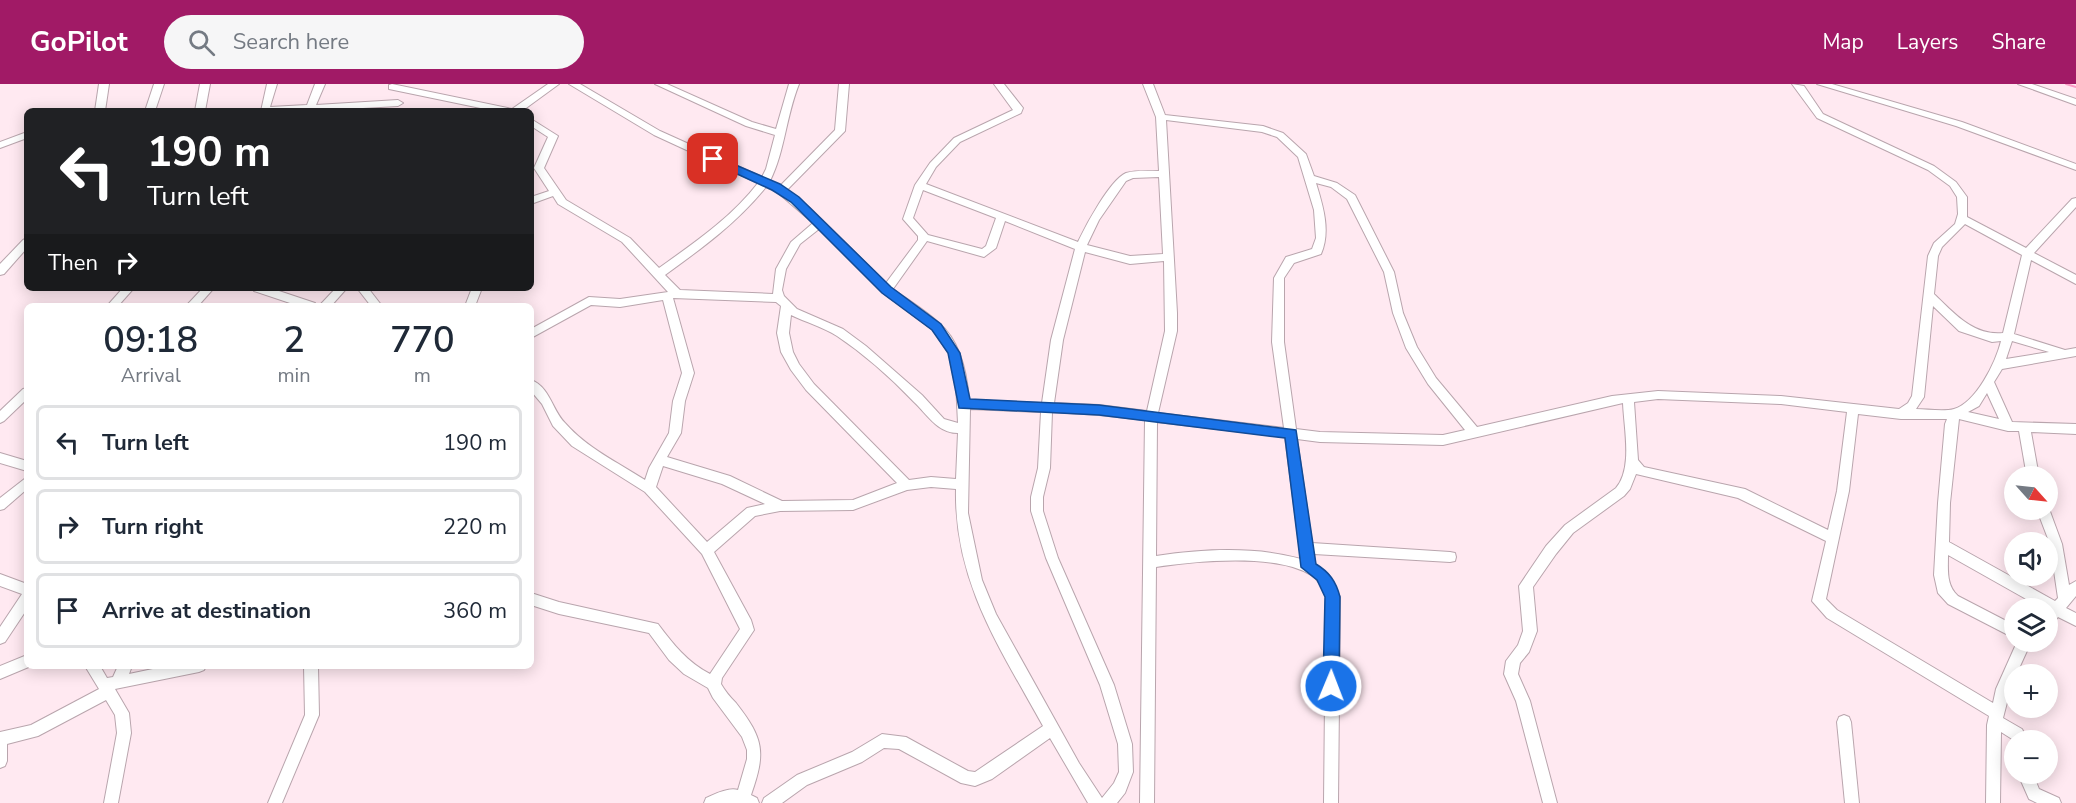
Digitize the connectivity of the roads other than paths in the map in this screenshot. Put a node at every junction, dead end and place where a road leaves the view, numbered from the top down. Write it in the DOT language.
graph roads {
  1 [pos="104,84"];
  2 [pos="159,84"];
  3 [pos="205,84"];
  4 [pos="272,84"];
  5 [pos="320,84"];
  6 [pos="554,84"];
  7 [pos="598,84"];
  8 [pos="660,84"];
  9 [pos="794,84"];
  10 [pos="844,84"];
  11 [pos="999,84"];
  12 [pos="1148,84"];
  13 [pos="1797,84"];
  14 [pos="1822,84"];
  15 [pos="2023,84"];
  16 [pos="392,86"];
  17 [pos="579,86"];
  18 [pos="2076,102"];
  19 [pos="400,107"];
  20 [pos="471,107"];
  21 [pos="100,108"];
  22 [pos="151,108"];
  23 [pos="201,108"];
  24 [pos="266,108"];
  25 [pos="310,108"];
  26 [pos="372,108"];
  27 [pos="520,108"];
  28 [pos="1161,117"];
  29 [pos="534,124"];
  30 [pos="0,132"];
  31 [pos="779,133"];
  32 [pos="24,136"];
  33 [pos="2,144"];
  34 [pos="2076,167"];
  35 [pos="1164,174"];
  36 [pos="1309,178"];
  37 [pos="765,182"];
  38 [pos="920,185"];
  39 [pos="781,190"];
  40 [pos="555,192"];
  41 [pos="534,200"];
  42 [pos="2076,201"];
  43 [pos="1001,218"];
  44 [pos="1962,218"];
  45 [pos="819,224"];
  46 [pos="924,237"];
  47 [pos="24,245"];
  48 [pos="1081,247"];
  49 [pos="2028,253"];
  50 [pos="1170,257"];
  51 [pos="0,271"];
  52 [pos="660,273"];
  53 [pos="2076,280"];
  54 [pos="886,290"];
  55 [pos="126,291"];
  56 [pos="206,291"];
  57 [pos="267,291"];
  58 [pos="339,291"];
  59 [pos="364,291"];
  60 [pos="672,295"];
  61 [pos="1930,296"];
  62 [pos="782,302"];
  63 [pos="115,303"];
  64 [pos="194,303"];
  65 [pos="301,303"];
  66 [pos="327,303"];
  67 [pos="374,303"];
  68 [pos="534,332"];
  69 [pos="2008,336"];
  70 [pos="2061,352"];
  71 [pos="2076,352"];
  72 [pos="1998,364"];
  73 [pos="1988,382"];
  74 [pos="534,387"];
  75 [pos="24,395"];
  76 [pos="1628,398"];
  77 [pos="964,404"];
  78 [pos="1853,407"];
  79 [pos="1047,408"];
  80 [pos="1901,414"];
  81 [pos="1955,414"];
  82 [pos="0,418"];
  83 [pos="1151,418"];
  84 [pos="2008,426"];
  85 [pos="963,428"];
  86 [pos="2024,428"];
  87 [pos="2076,429"];
  88 [pos="1291,434"];
  89 [pos="1474,434"];
  90 [pos="0,458"];
  91 [pos="660,460"];
  92 [pos="1633,464"];
  93 [pos="24,465"];
  94 [pos="2031,466"];
  95 [pos="961,484"];
  96 [pos="24,485"];
  97 [pos="906,485"];
  98 [pos="649,488"];
  99 [pos="0,505"];
  100 [pos="780,506"];
  101 [pos="2047,520"];
  102 [pos="1832,538"];
  103 [pos="1942,545"];
  104 [pos="1306,548"];
  105 [pos="707,550"];
  106 [pos="1450,557"];
  107 [pos="1149,562"];
  108 [pos="1309,567"];
  109 [pos="0,580"];
  110 [pos="2076,587"];
  111 [pos="24,589"];
  112 [pos="2025,598"];
  113 [pos="534,599"];
  114 [pos="2065,600"];
  115 [pos="24,602"];
  116 [pos="2058,608"];
  117 [pos="2058,616"];
  118 [pos="2076,620"];
  119 [pos="2004,627"];
  120 [pos="0,638"];
  121 [pos="2020,652"];
  122 [pos="24,662"];
  123 [pos="95,669"];
  124 [pos="123,669"];
  125 [pos="186,669"];
  126 [pos="311,669"];
  127 [pos="0,673"];
  128 [pos="714,684"];
  129 [pos="110,686"];
  130 [pos="1996,717"];
  131 [pos="1844,722"];
  132 [pos="1052,728"];
  133 [pos="2012,730"];
  134 [pos="0,739"];
  135 [pos="0,744"];
  136 [pos="0,761"];
  137 [pos="2030,784"];
  138 [pos="747,800"];
  139 [pos="111,803"];
  140 [pos="275,803"];
  141 [pos="711,803"];
  142 [pos="769,803"];
  143 [pos="1097,803"];
  144 [pos="1108,803"];
  145 [pos="1147,803"];
  146 [pos="1331,803"];
  147 [pos="1550,803"];
  148 [pos="1852,803"];
  149 [pos="1993,803"];
  150 [pos="2054,803"];
  1 -- 21 [label="street"];
  2 -- 22 [label="street"];
  3 -- 23 [label="street"];
  4 -- 24 [label="street"];
  5 -- 25 [label="street"];
  6 -- 27 [label="street"];
  7 -- 17 [label="street"];
  8 -- 31 [label="street"];
  9 -- 31 [label="street"];
  10 -- 39 [label="street"];
  11 -- 38 [label="street"];
  12 -- 28 [label="street"];
  13 -- 44 [label="street"];
  14 -- 34 [label="street"];
  15 -- 18 [label="street"];
  16 -- 19 [label="street"];
  16 -- 20 [label="street"];
  17 -- 37 [label="street"];
  19 -- 26 [label="street"];
  25 -- 26 [label="street"];
  28 -- 35 [label="street"];
  28 -- 36 [label="street"];
  29 -- 40 [label="street"];
  30 -- 33 [label="street"];
  31 -- 37 [label="street"];
  32 -- 33 [label="street"];
  35 -- 48 [label="street"];
  35 -- 50 [label="street"];
  36 -- 88 [label="street"];
  36 -- 89 [label="street"];
  37 -- 39 [label="street"];
  37 -- 52 [label="street"];
  38 -- 43 [label="street"];
  38 -- 46 [label="street"];
  39 -- 45 [label="street"];
  40 -- 41 [label="street"];
  40 -- 52 [label="street"];
  42 -- 49 [label="street"];
  43 -- 46 [label="street"];
  43 -- 48 [label="street"];
  44 -- 49 [label="street"];
  44 -- 61 [label="street"];
  45 -- 54 [label="street"];
  45 -- 62 [label="street"];
  46 -- 54 [label="street"];
  47 -- 51 [label="street"];
  48 -- 50 [label="street"];
  48 -- 79 [label="street"];
  49 -- 53 [label="street"];
  49 -- 69 [label="street"];
  50 -- 83 [label="street"];
  52 -- 60 [label="street"];
  54 -- 77 [label="street"];
  55 -- 63 [label="street"];
  56 -- 64 [label="street"];
  57 -- 65 [label="street"];
  58 -- 66 [label="street"];
  59 -- 67 [label="street"];
  60 -- 62 [label="street"];
  60 -- 68 [label="street"];
  60 -- 91 [label="street"];
  61 -- 69 [label="street"];
  61 -- 80 [label="street"];
  62 -- 85 [label="street"];
  62 -- 97 [label="street"];
  69 -- 70 [label="street"];
  69 -- 72 [label="street"];
  70 -- 71 [label="street"];
  70 -- 72 [label="street"];
  72 -- 73 [label="street"];
  73 -- 81 [label="street"];
  73 -- 84 [label="street"];
  74 -- 98 [label="street"];
  75 -- 82 [label="street"];
  76 -- 78 [label="street"];
  76 -- 89 [label="street"];
  76 -- 92 [label="street"];
  77 -- 79 [label="street"];
  77 -- 85 [label="street"];
  78 -- 80 [label="street"];
  78 -- 102 [label="street"];
  79 -- 83 [label="street"];
  79 -- 144 [label="street"];
  80 -- 81 [label="street"];
  81 -- 84 [label="street"];
  81 -- 103 [label="street"];
  83 -- 88 [label="street"];
  83 -- 107 [label="street"];
  84 -- 86 [label="street"];
  85 -- 95 [label="street"];
  86 -- 87 [label="street"];
  86 -- 94 [label="street"];
  88 -- 89 [label="street"];
  88 -- 104 [label="street"];
  90 -- 93 [label="street"];
  91 -- 98 [label="street"];
  91 -- 100 [label="street"];
  92 -- 102 [label="street"];
  92 -- 147 [label="street"];
  95 -- 97 [label="street"];
  95 -- 132 [label="street"];
  96 -- 99 [label="street"];
  97 -- 100 [label="street"];
  98 -- 105 [label="street"];
  100 -- 105 [label="street"];
  101 -- 114 [label="street"];
  102 -- 130 [label="street"];
  103 -- 112 [label="street"];
  103 -- 119 [label="street"];
  104 -- 106 [label="street"];
  104 -- 108 [label="street"];
  105 -- 128 [label="street"];
  107 -- 108 [label="street"];
  107 -- 145 [label="street"];
  108 -- 146 [label="street"];
  109 -- 111 [label="street"];
  110 -- 114 [label="street"];
  113 -- 128 [label="street"];
  114 -- 116 [label="street"];
  115 -- 120 [label="street"];
  117 -- 118 [label="street"];
  121 -- 130 [label="street"];
  122 -- 127 [label="street"];
  123 -- 129 [label="street"];
  124 -- 129 [label="street"];
  125 -- 129 [label="street"];
  126 -- 140 [label="street"];
  128 -- 138 [label="street"];
  129 -- 134 [label="street"];
  129 -- 139 [label="street"];
  130 -- 133 [label="street"];
  130 -- 149 [label="street"];
  131 -- 148 [label="street"];
  132 -- 142 [label="street"];
  132 -- 143 [label="street"];
  135 -- 136 [label="street"];
  137 -- 150 [label="street"];
  138 -- 141 [label="street"];
}
